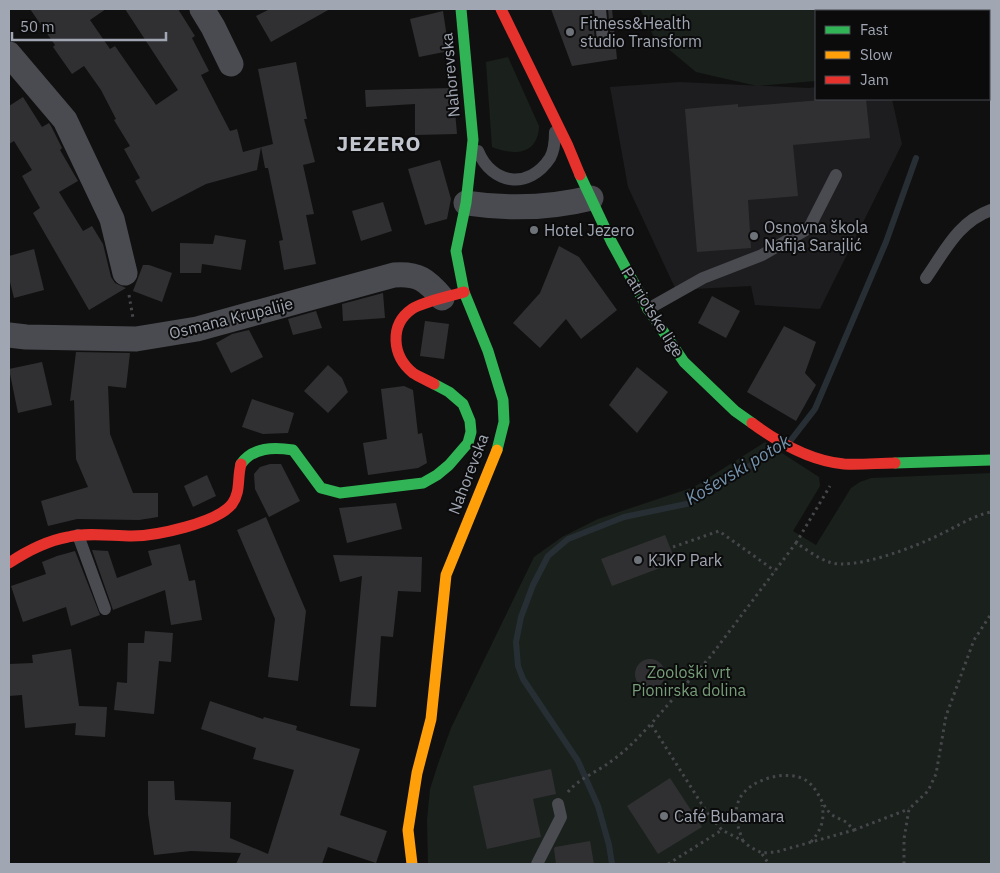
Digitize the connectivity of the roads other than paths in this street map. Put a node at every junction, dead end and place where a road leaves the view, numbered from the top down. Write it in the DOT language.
graph roads {
  1 [pos="202,9"];
  2 [pos="461,9"];
  3 [pos="501,9"];
  4 [pos="600,9"];
  5 [pos="603,41"];
  6 [pos="9,54"];
  7 [pos="230,64"];
  8 [pos="556,123"];
  9 [pos="473,140"];
  10 [pos="836,175"];
  11 [pos="591,198"];
  12 [pos="466,203"];
  13 [pos="991,210"];
  14 [pos="126,273"];
  15 [pos="926,278"];
  16 [pos="453,295"];
  17 [pos="648,309"];
  18 [pos="9,335"];
  19 [pos="991,460"];
  20 [pos="78,535"];
  21 [pos="9,563"];
  22 [pos="105,609"];
  23 [pos="558,804"];
  24 [pos="412,864"];
  25 [pos="537,864"];
  1 -- 7 [label="street"];
  2 -- 9 [label="street, Nahorevska"];
  3 -- 8 [label="street, Patriotske lige"];
  4 -- 5 [label="lane"];
  6 -- 14 [label="street"];
  8 -- 9 [label="lane"];
  8 -- 11 [label="street, Patriotske lige"];
  9 -- 12 [label="street, Nahorevska"];
  10 -- 17 [label="lane"];
  11 -- 12 [label="street"];
  11 -- 17 [label="street, Patriotske lige"];
  12 -- 16 [label="street, Nahorevska"];
  13 -- 15 [label="lane"];
  16 -- 18 [label="street, Osmana Krupalije"];
  16 -- 20 [label="street"];
  16 -- 24 [label="street, Nahorevska"];
  17 -- 19 [label="street, Patriotske lige"];
  20 -- 21 [label="street"];
  20 -- 22 [label="lane"];
  23 -- 25 [label="lane"];
}
